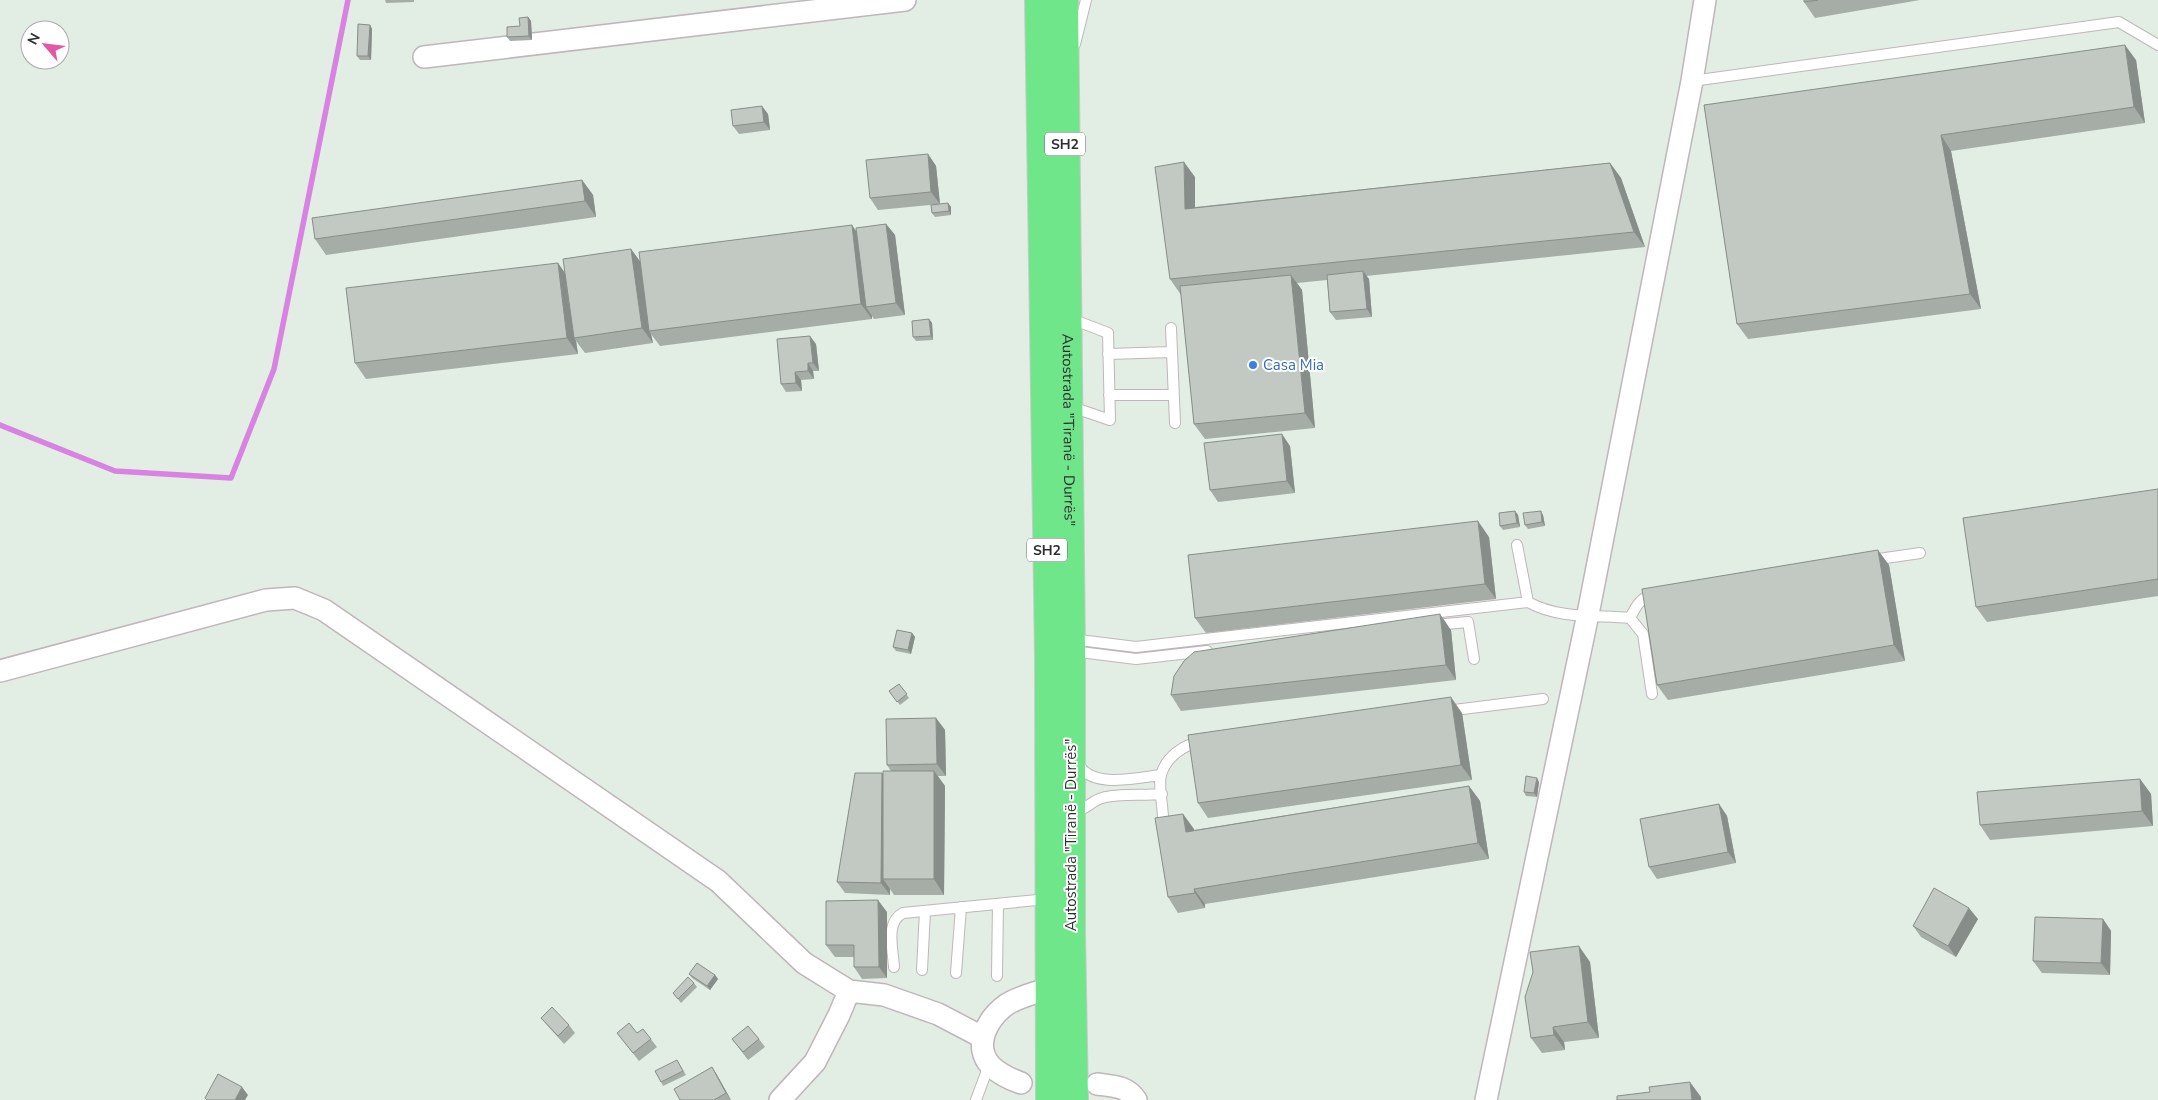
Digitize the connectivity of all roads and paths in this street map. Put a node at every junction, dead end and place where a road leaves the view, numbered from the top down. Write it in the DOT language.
graph roads {
  1 [pos="905,0"];
  2 [pos="1039,0"];
  3 [pos="1064,0"];
  4 [pos="1086,0"];
  5 [pos="1705,0"];
  6 [pos="2158,45"];
  7 [pos="424,57"];
  8 [pos="1064,81"];
  9 [pos="1692,81"];
  10 [pos="1067,317"];
  11 [pos="1171,328"];
  12 [pos="1172,352"];
  13 [pos="1108,354"];
  14 [pos="1110,395"];
  15 [pos="1174,395"];
  16 [pos="1068,406"];
  17 [pos="1175,423"];
  18 [pos="1517,545"];
  19 [pos="1920,553"];
  20 [pos="1861,562"];
  21 [pos="1663,591"];
  22 [pos="1528,602"];
  23 [pos="1588,614"];
  24 [pos="1630,618"];
  25 [pos="1429,626"];
  26 [pos="1071,645"];
  27 [pos="1214,650"];
  28 [pos="1474,659"];
  29 [pos="0,671"];
  30 [pos="1652,694"];
  31 [pos="1543,699"];
  32 [pos="1436,713"];
  33 [pos="1210,740"];
  34 [pos="1070,743"];
  35 [pos="1160,776"];
  36 [pos="1162,794"];
  37 [pos="1070,811"];
  38 [pos="1164,818"];
  39 [pos="1049,898"];
  40 [pos="998,904"];
  41 [pos="961,907"];
  42 [pos="925,910"];
  43 [pos="894,967"];
  44 [pos="922,970"];
  45 [pos="956,974"];
  46 [pos="997,976"];
  47 [pos="1049,988"];
  48 [pos="849,991"];
  49 [pos="982,1037"];
  50 [pos="990,1064"];
  51 [pos="1021,1084"];
  52 [pos="1097,1084"];
  53 [pos="780,1100"];
  54 [pos="976,1100"];
  55 [pos="1050,1100"];
  56 [pos="1074,1100"];
  57 [pos="1136,1100"];
  58 [pos="1486,1100"];
  1 -- 7 [label="street"];
  2 -- 39 [label="highway, Autostrada \"Tiranë - Durrës\" / SH2"];
  3 -- 8 [label="highway, Autostrada \"Tiranë - Durrës\" / SH2"];
  4 -- 8 [label="lane"];
  5 -- 9 [label="street"];
  6 -- 9 [label="lane"];
  8 -- 10 [label="highway, Autostrada \"Tiranë - Durrës\" / SH2"];
  9 -- 23 [label="street"];
  10 -- 13 [label="lane"];
  10 -- 16 [label="highway, Autostrada \"Tiranë - Durrës\" / SH2"];
  11 -- 12 [label="lane"];
  12 -- 13 [label="lane"];
  12 -- 15 [label="lane"];
  13 -- 14 [label="lane"];
  14 -- 15 [label="lane"];
  14 -- 16 [label="lane"];
  15 -- 17 [label="lane"];
  16 -- 26 [label="highway, Autostrada \"Tiranë - Durrës\" / SH2"];
  18 -- 22 [label="lane"];
  19 -- 20 [label="lane"];
  21 -- 24 [label="lane"];
  22 -- 23 [label="lane"];
  22 -- 26 [label="lane"];
  23 -- 24 [label="lane"];
  23 -- 58 [label="street"];
  24 -- 30 [label="lane"];
  25 -- 28 [label="lane"];
  26 -- 27 [label="lane"];
  26 -- 34 [label="highway, Autostrada \"Tiranë - Durrës\" / SH2"];
  29 -- 48 [label="street"];
  31 -- 32 [label="lane"];
  33 -- 35 [label="lane"];
  34 -- 35 [label="lane"];
  34 -- 37 [label="highway, Autostrada \"Tiranë - Durrës\" / SH2"];
  35 -- 36 [label="lane"];
  36 -- 37 [label="lane"];
  36 -- 38 [label="lane"];
  37 -- 56 [label="highway, Autostrada \"Tiranë - Durrës\" / SH2"];
  39 -- 40 [label="lane"];
  39 -- 47 [label="highway, Autostrada \"Tiranë - Durrës\" / SH2"];
  40 -- 41 [label="lane"];
  40 -- 46 [label="lane"];
  41 -- 42 [label="lane"];
  41 -- 45 [label="lane"];
  42 -- 43 [label="lane"];
  42 -- 44 [label="lane"];
  47 -- 49 [label="street"];
  47 -- 55 [label="highway, Autostrada \"Tiranë - Durrës\" / SH2"];
  48 -- 49 [label="street"];
  48 -- 53 [label="street"];
  49 -- 50 [label="street"];
  50 -- 51 [label="street"];
  50 -- 54 [label="lane"];
  52 -- 57 [label="street"];
}
